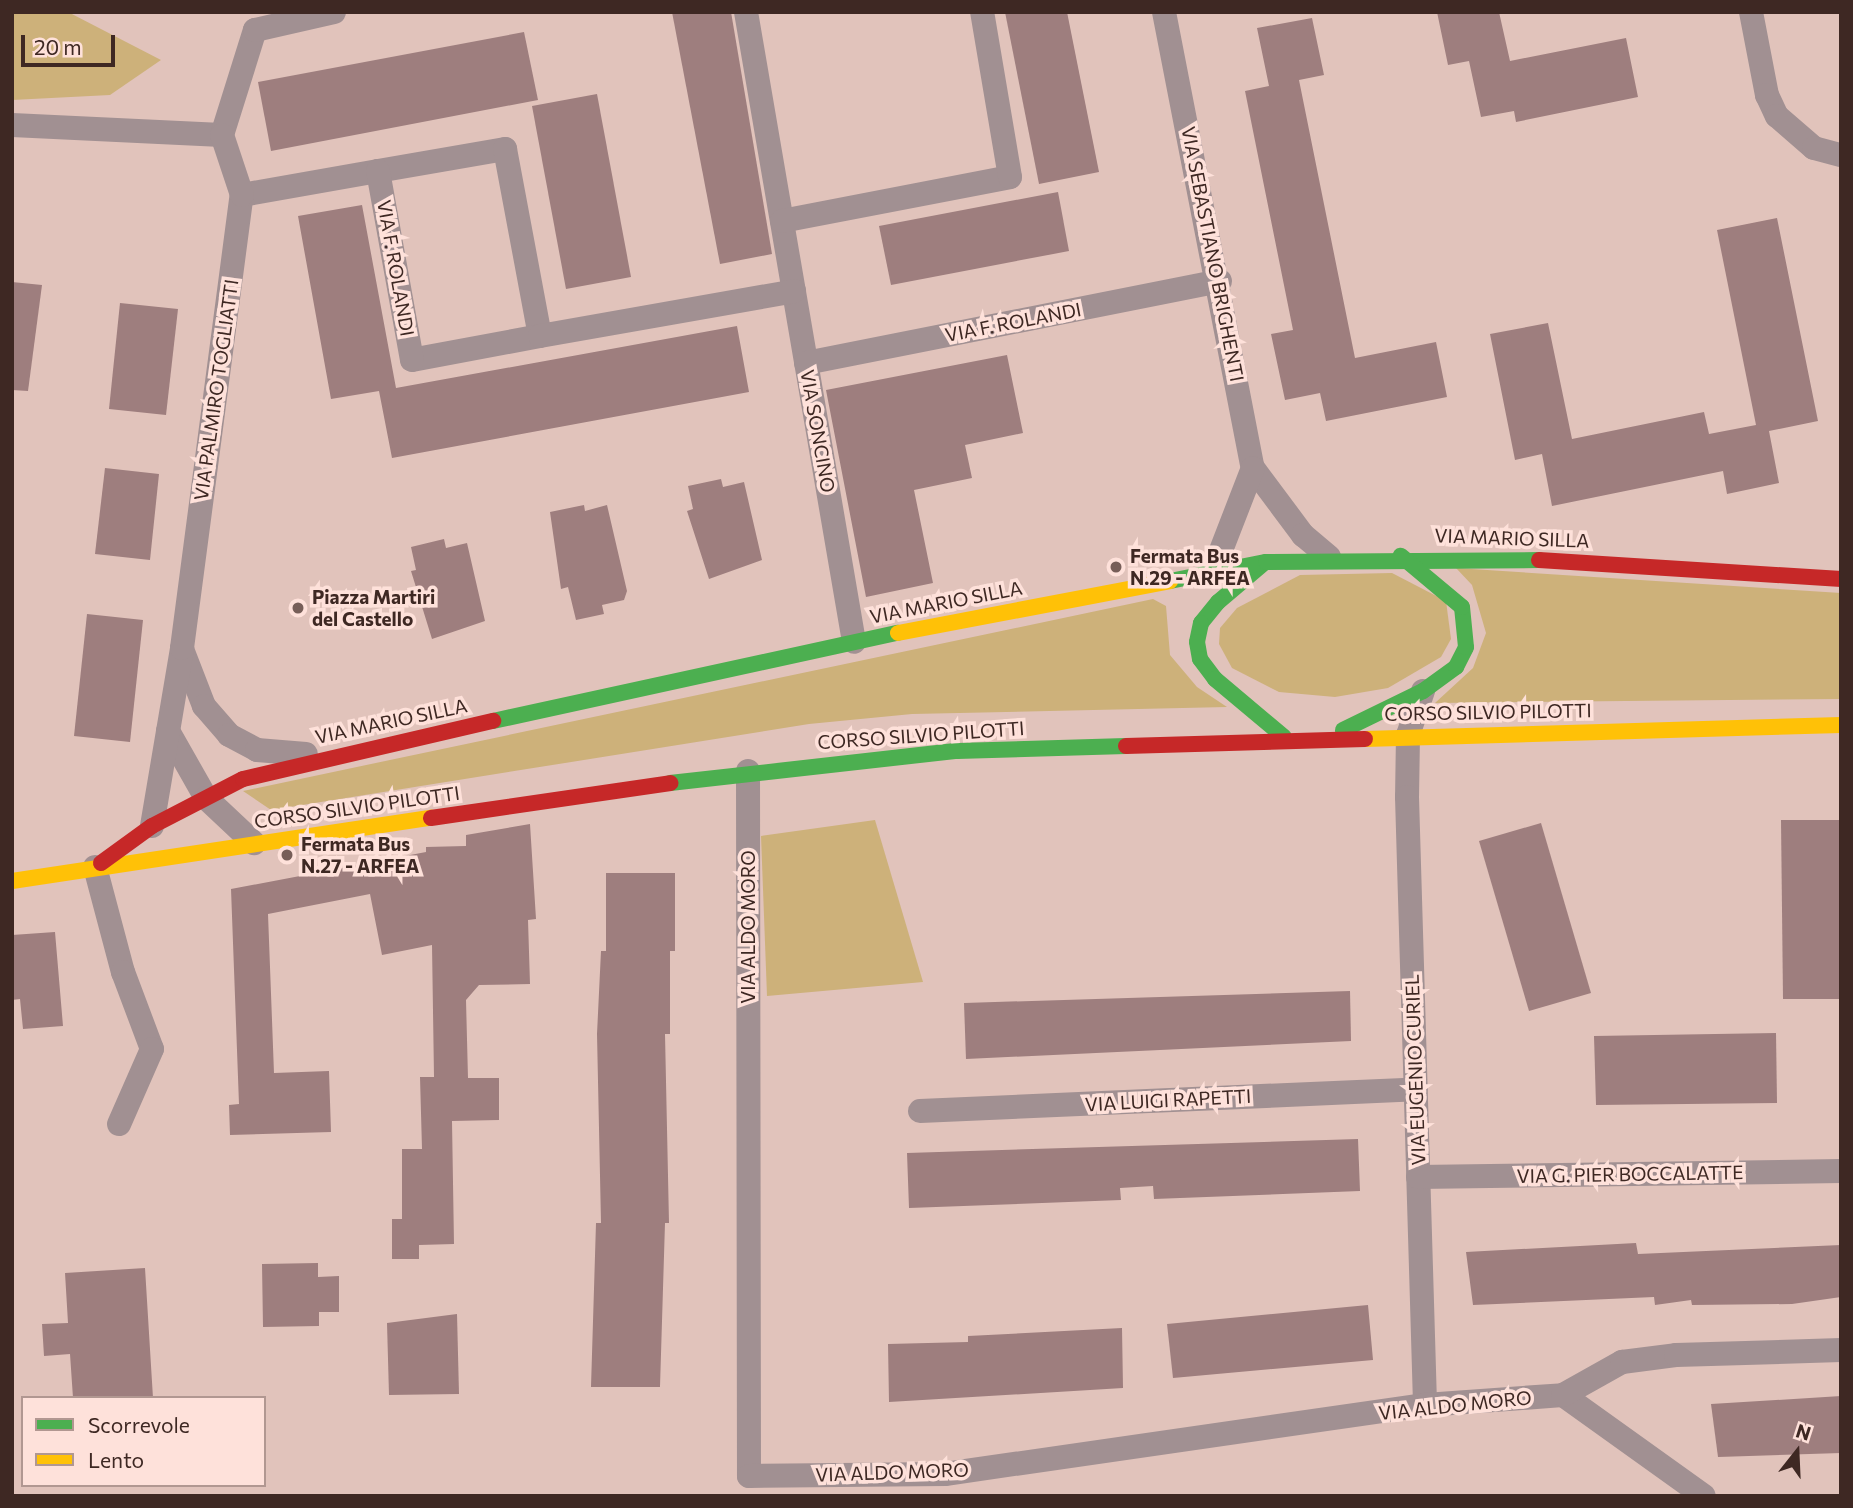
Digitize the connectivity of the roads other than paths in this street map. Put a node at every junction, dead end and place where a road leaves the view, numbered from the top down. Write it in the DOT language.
graph roads {
  1 [pos="334,12"];
  2 [pos="746,12"];
  3 [pos="982,12"];
  4 [pos="1164,12"];
  5 [pos="1181,12"];
  6 [pos="1751,12"];
  7 [pos="1172,40"];
  8 [pos="12,125"];
  9 [pos="222,135"];
  10 [pos="1841,155"];
  11 [pos="378,171"];
  12 [pos="242,195"];
  13 [pos="782,221"];
  14 [pos="1220,281"];
  15 [pos="794,291"];
  16 [pos="540,336"];
  17 [pos="806,363"];
  18 [pos="1253,468"];
  19 [pos="1401,556"];
  20 [pos="1329,557"];
  21 [pos="1266,562"];
  22 [pos="1213,571"];
  23 [pos="1841,579"];
  24 [pos="854,642"];
  25 [pos="182,648"];
  26 [pos="1423,691"];
  27 [pos="1841,725"];
  28 [pos="168,731"];
  29 [pos="1408,735"];
  30 [pos="1330,736"];
  31 [pos="1284,737"];
  32 [pos="329,756"];
  33 [pos="748,771"];
  34 [pos="206,798"];
  35 [pos="152,826"];
  36 [pos="254,843"];
  37 [pos="95,867"];
  38 [pos="12,881"];
  39 [pos="1416,1089"];
  40 [pos="920,1111"];
  41 [pos="119,1124"];
  42 [pos="1841,1171"];
  43 [pos="1418,1177"];
  44 [pos="1841,1350"];
  45 [pos="1563,1395"];
  46 [pos="1426,1405"];
  47 [pos="1704,1496"];
  1 -- 9 [label="street"];
  2 -- 13 [label="street, VIA SONCINO"];
  3 -- 13 [label="street"];
  4 -- 7 [label="street, VIA SEBASTIANO BRIGHENTI"];
  5 -- 7 [label="street, VIA SEBASTIANO BRIGHENTI"];
  6 -- 10 [label="street"];
  7 -- 14 [label="street, VIA SEBASTIANO BRIGHENTI"];
  8 -- 9 [label="street"];
  9 -- 12 [label="street, VIA PALMIRO TOGLIATTI"];
  11 -- 12 [label="street"];
  11 -- 16 [label="street"];
  11 -- 16 [label="street, VIA F. ROLANDI"];
  12 -- 25 [label="street, VIA PALMIRO TOGLIATTI"];
  13 -- 15 [label="street, VIA SONCINO"];
  14 -- 17 [label="street, VIA F. ROLANDI"];
  14 -- 18 [label="street, VIA SEBASTIANO BRIGHENTI"];
  15 -- 16 [label="street, VIA F. ROLANDI"];
  15 -- 17 [label="street, VIA SONCINO"];
  17 -- 24 [label="street, VIA SONCINO"];
  18 -- 20 [label="street"];
  18 -- 22 [label="street"];
  19 -- 20 [label="street, VIA MARIO SILLA"];
  19 -- 23 [label="street, VIA MARIO SILLA"];
  19 -- 26 [label="street"];
  20 -- 21 [label="street, VIA MARIO SILLA"];
  21 -- 22 [label="street, VIA MARIO SILLA"];
  21 -- 31 [label="street"];
  22 -- 24 [label="street, VIA MARIO SILLA"];
  24 -- 32 [label="street, VIA MARIO SILLA"];
  25 -- 28 [label="street, VIA PALMIRO TOGLIATTI"];
  25 -- 32 [label="street, VIA PALMIRO TOGLIATTI"];
  26 -- 29 [label="street"];
  26 -- 30 [label="street"];
  27 -- 29 [label="street, CORSO SILVIO PILOTTI"];
  28 -- 34 [label="street"];
  28 -- 35 [label="street, VIA PALMIRO TOGLIATTI"];
  29 -- 30 [label="street, CORSO SILVIO PILOTTI"];
  29 -- 39 [label="street, VIA EUGENIO CURIEL"];
  30 -- 31 [label="street, CORSO SILVIO PILOTTI"];
  31 -- 33 [label="street, CORSO SILVIO PILOTTI"];
  32 -- 34 [label="street, VIA MARIO SILLA"];
  33 -- 36 [label="street, CORSO SILVIO PILOTTI"];
  33 -- 46 [label="street, VIA ALDO MORO"];
  34 -- 35 [label="street, VIA MARIO SILLA"];
  34 -- 36 [label="street"];
  35 -- 37 [label="street, VIA MARIO SILLA"];
  36 -- 37 [label="street, CORSO SILVIO PILOTTI"];
  37 -- 38 [label="street, CORSO SILVIO PILOTTI"];
  37 -- 41 [label="street"];
  39 -- 40 [label="street, VIA LUIGI RAPETTI"];
  39 -- 43 [label="street, VIA EUGENIO CURIEL"];
  42 -- 43 [label="street, VIA G. PIER BOCCALATTE"];
  43 -- 46 [label="street, VIA EUGENIO CURIEL"];
  44 -- 45 [label="street"];
  45 -- 46 [label="street, VIA ALDO MORO"];
  45 -- 47 [label="street"];
}
